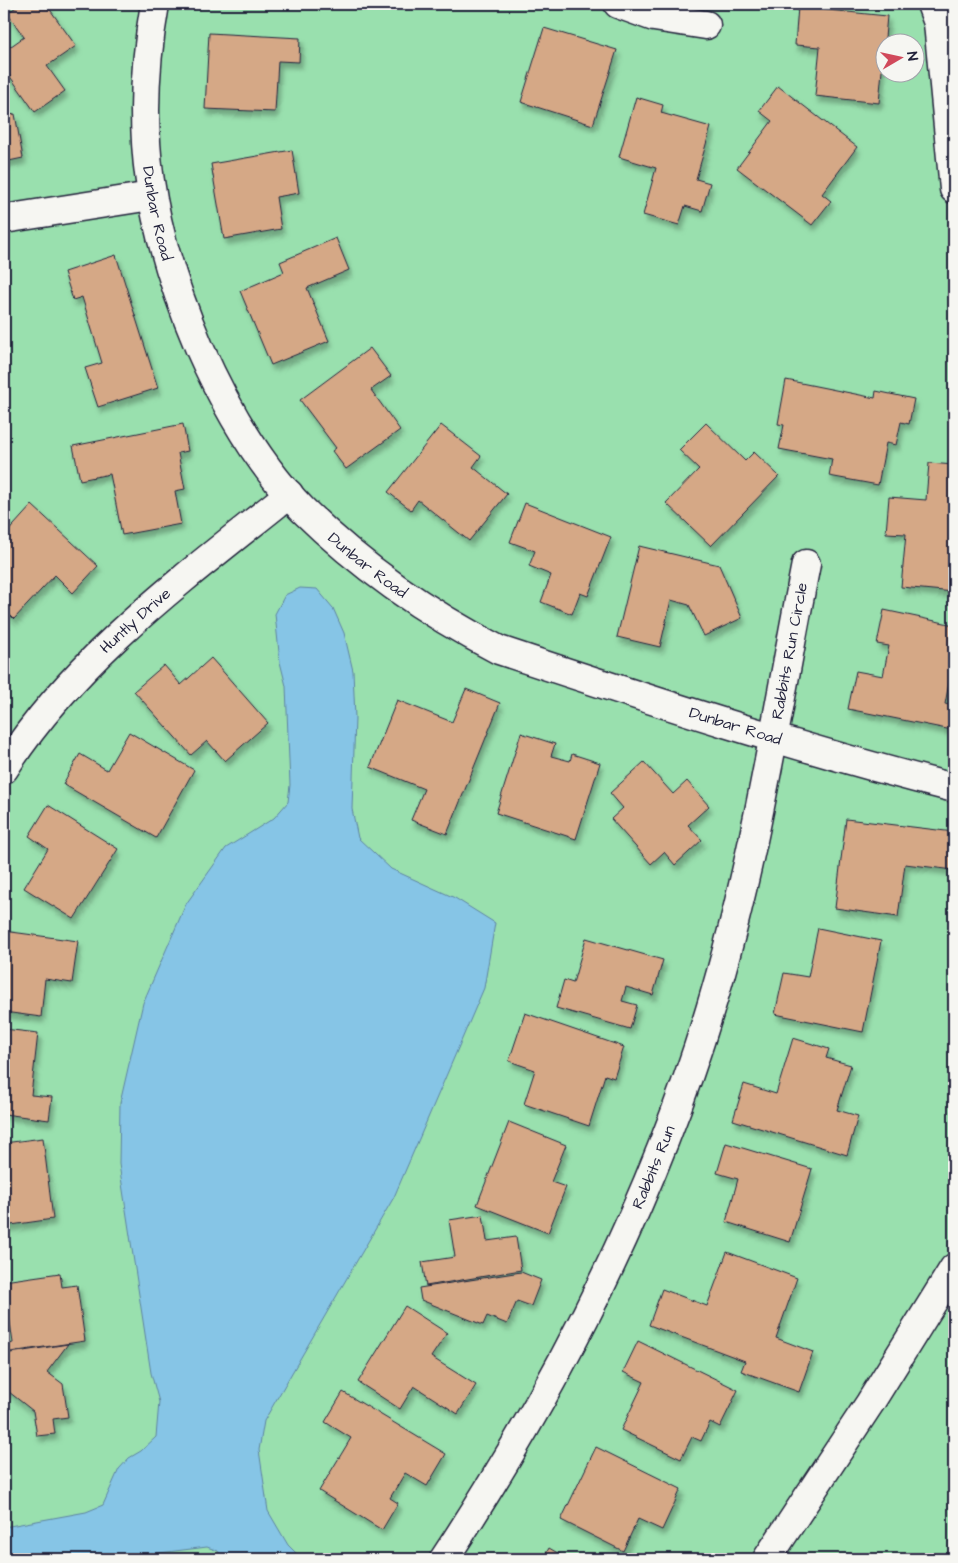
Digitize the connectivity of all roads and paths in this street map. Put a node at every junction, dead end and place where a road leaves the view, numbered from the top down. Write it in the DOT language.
graph roads {
  1 [pos="155,4"];
  2 [pos="618,4"];
  3 [pos="931,4"];
  4 [pos="706,24"];
  5 [pos="954,189"];
  6 [pos="151,196"];
  7 [pos="4,219"];
  8 [pos="289,494"];
  9 [pos="806,564"];
  10 [pos="772,738"];
  11 [pos="4,769"];
  12 [pos="954,788"];
  13 [pos="954,1268"];
  14 [pos="444,1559"];
  15 [pos="767,1559"];
  1 -- 6 [label="street, Dunbar Road"];
  2 -- 4 [label="street"];
  3 -- 5 [label="street"];
  6 -- 7 [label="street"];
  6 -- 8 [label="street, Dunbar Road"];
  8 -- 10 [label="street, Dunbar Road"];
  8 -- 11 [label="street, Huntly Drive"];
  9 -- 10 [label="street, Rabbits Run Circle"];
  10 -- 12 [label="street, Dunbar Road"];
  10 -- 14 [label="street, Rabbits Run"];
  13 -- 15 [label="street"];
}
